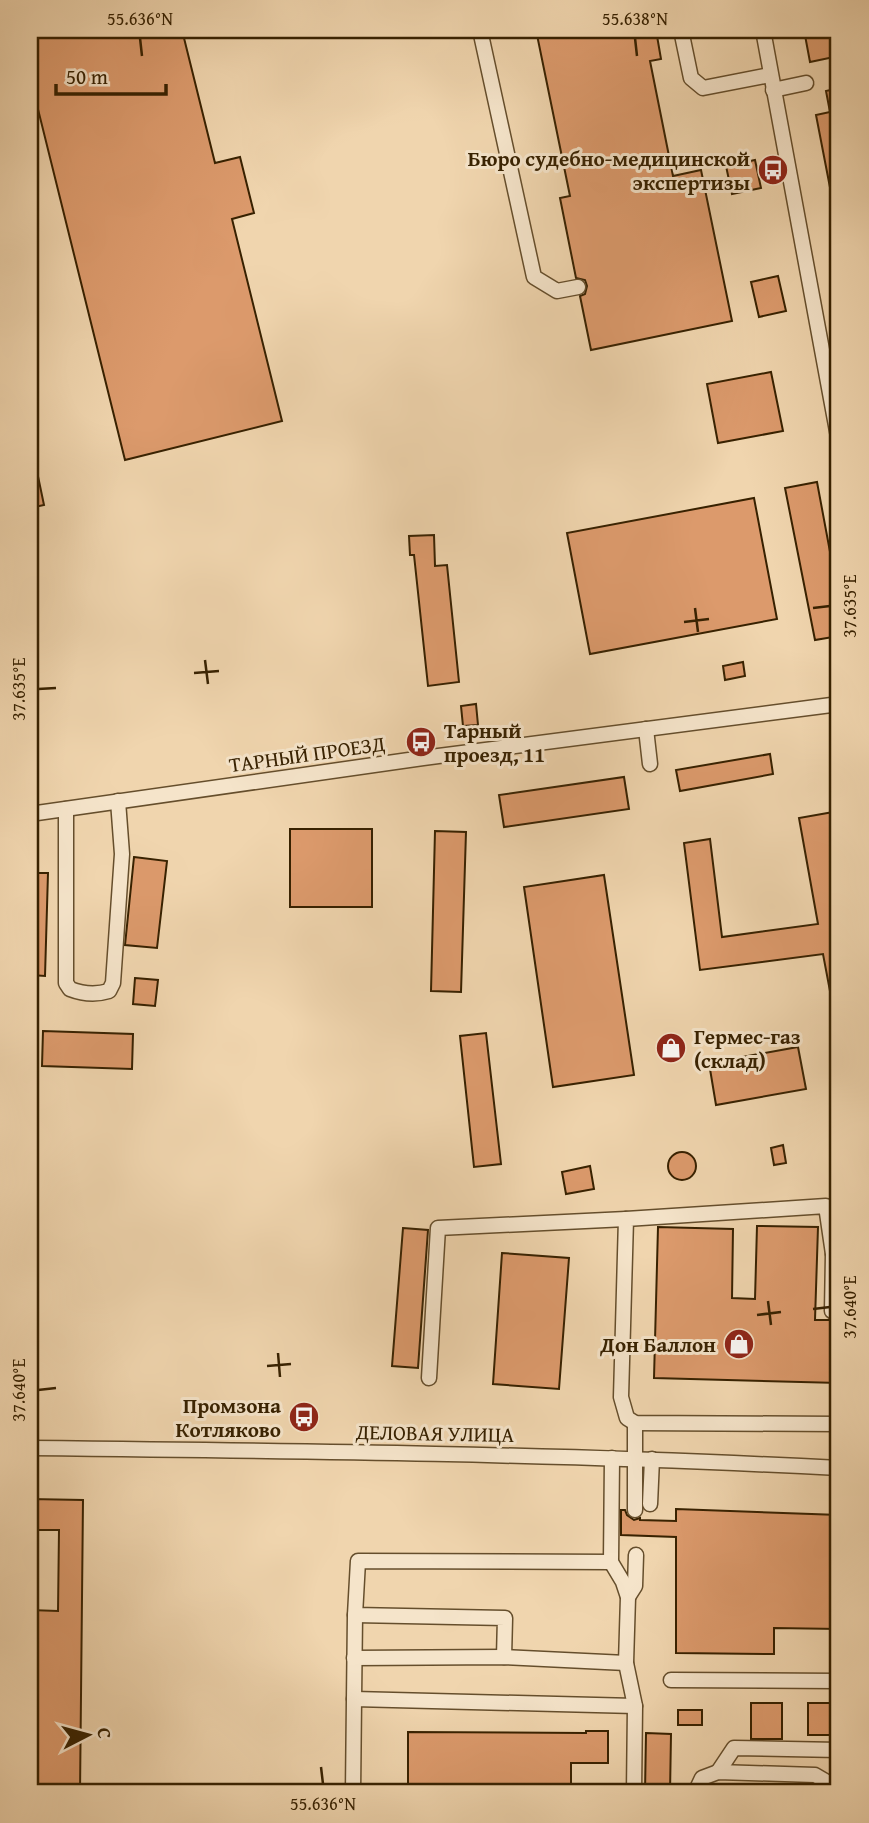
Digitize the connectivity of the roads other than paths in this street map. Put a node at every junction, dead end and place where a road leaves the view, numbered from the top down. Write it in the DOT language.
graph roads {
  1 [pos="480,30"];
  2 [pos="681,30"];
  3 [pos="762,30"];
  4 [pos="772,82"];
  5 [pos="806,83"];
  6 [pos="578,287"];
  7 [pos="839,442"];
  8 [pos="839,704"];
  9 [pos="646,729"];
  10 [pos="650,764"];
  11 [pos="118,801"];
  12 [pos="66,808"];
  13 [pos="30,814"];
  14 [pos="626,1219"];
  15 [pos="836,1254"];
  16 [pos="832,1311"];
  17 [pos="429,1378"];
  18 [pos="635,1423"];
  19 [pos="839,1424"];
  20 [pos="30,1448"];
  21 [pos="612,1458"];
  22 [pos="636,1458"];
  23 [pos="652,1459"];
  24 [pos="839,1468"];
  25 [pos="650,1504"];
  26 [pos="635,1510"];
  27 [pos="636,1555"];
  28 [pos="611,1562"];
  29 [pos="628,1597"];
  30 [pos="355,1615"];
  31 [pos="504,1657"];
  32 [pos="354,1658"];
  33 [pos="626,1663"];
  34 [pos="671,1680"];
  35 [pos="839,1681"];
  36 [pos="354,1699"];
  37 [pos="635,1706"];
  38 [pos="839,1750"];
  39 [pos="718,1772"];
  40 [pos="353,1793"];
  41 [pos="634,1793"];
  42 [pos="695,1793"];
  43 [pos="833,1793"];
  1 -- 6 [label="street"];
  2 -- 4 [label="street"];
  3 -- 4 [label="street"];
  4 -- 5 [label="street"];
  4 -- 7 [label="street"];
  8 -- 9 [label="street, ТАРНЫЙ ПРОЕЗД"];
  9 -- 10 [label="street"];
  9 -- 11 [label="street, ТАРНЫЙ ПРОЕЗД"];
  11 -- 12 [label="street, ТАРНЫЙ ПРОЕЗД"];
  11 -- 12 [label="street"];
  12 -- 13 [label="street, ТАРНЫЙ ПРОЕЗД"];
  14 -- 15 [label="street"];
  14 -- 17 [label="street"];
  14 -- 18 [label="street"];
  15 -- 16 [label="street"];
  18 -- 19 [label="street"];
  18 -- 22 [label="street"];
  20 -- 21 [label="street, ДЕЛОВАЯ УЛИЦА"];
  21 -- 22 [label="street, ДЕЛОВАЯ УЛИЦА"];
  21 -- 28 [label="street"];
  22 -- 23 [label="street, ДЕЛОВАЯ УЛИЦА"];
  22 -- 26 [label="street"];
  23 -- 24 [label="street, ДЕЛОВАЯ УЛИЦА"];
  23 -- 25 [label="street"];
  27 -- 29 [label="street"];
  28 -- 29 [label="street"];
  28 -- 30 [label="street"];
  29 -- 33 [label="street"];
  30 -- 31 [label="street"];
  30 -- 32 [label="street"];
  31 -- 32 [label="street"];
  31 -- 33 [label="street"];
  32 -- 36 [label="street"];
  33 -- 37 [label="street"];
  34 -- 35 [label="street"];
  36 -- 37 [label="street"];
  36 -- 40 [label="street"];
  37 -- 41 [label="street"];
  38 -- 39 [label="street"];
  39 -- 42 [label="street"];
  39 -- 43 [label="street"];
}
